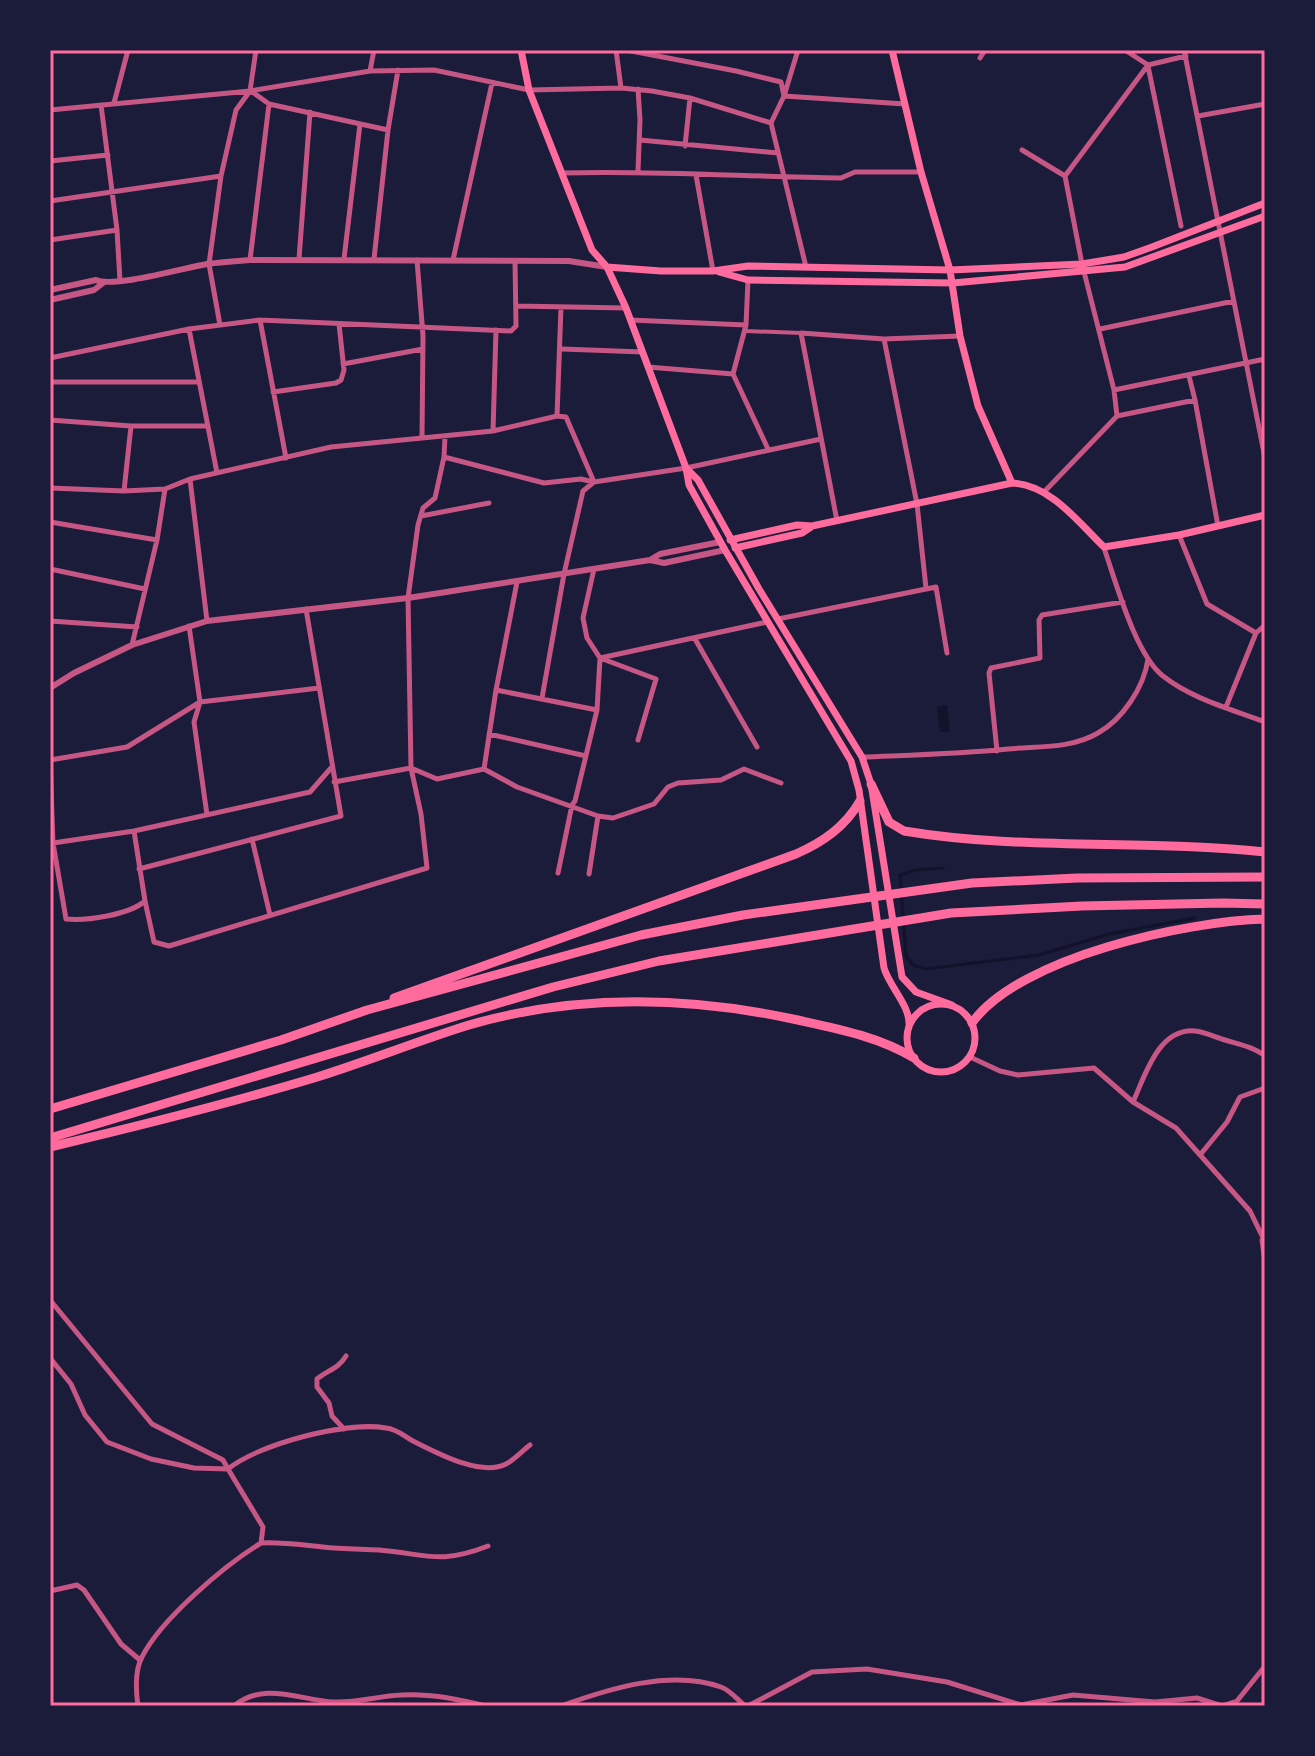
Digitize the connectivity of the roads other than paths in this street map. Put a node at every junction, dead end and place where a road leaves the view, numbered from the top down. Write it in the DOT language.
graph roads {
  1 [pos="128,50"];
  2 [pos="256,50"];
  3 [pos="374,50"];
  4 [pos="521,50"];
  5 [pos="616,50"];
  6 [pos="626,50"];
  7 [pos="680,50"];
  8 [pos="798,50"];
  9 [pos="892,50"];
  10 [pos="985,50"];
  11 [pos="1125,50"];
  12 [pos="1185,53"];
  13 [pos="980,58"];
  14 [pos="677,59"];
  15 [pos="1148,65"];
  16 [pos="398,70"];
  17 [pos="370,71"];
  18 [pos="492,83"];
  19 [pos="621,88"];
  20 [pos="638,89"];
  21 [pos="529,90"];
  22 [pos="250,91"];
  23 [pos="784,96"];
  24 [pos="690,98"];
  25 [pos="114,103"];
  26 [pos="269,104"];
  27 [pos="905,104"];
  28 [pos="1265,104"];
  29 [pos="101,105"];
  30 [pos="50,110"];
  31 [pos="310,112"];
  32 [pos="1198,116"];
  33 [pos="771,123"];
  34 [pos="360,124"];
  35 [pos="388,130"];
  36 [pos="640,140"];
  37 [pos="685,146"];
  38 [pos="1022,150"];
  39 [pos="778,153"];
  40 [pos="108,155"];
  41 [pos="50,161"];
  42 [pos="638,171"];
  43 [pos="921,172"];
  44 [pos="561,173"];
  45 [pos="696,175"];
  46 [pos="221,176"];
  47 [pos="1065,176"];
  48 [pos="785,178"];
  49 [pos="113,192"];
  50 [pos="50,201"];
  51 [pos="1265,203"];
  52 [pos="1265,216"];
  53 [pos="1217,221"];
  54 [pos="1181,226"];
  55 [pos="117,230"];
  56 [pos="1219,232"];
  57 [pos="50,240"];
  58 [pos="299,259"];
  59 [pos="344,259"];
  60 [pos="374,259"];
  61 [pos="250,260"];
  62 [pos="417,260"];
  63 [pos="453,260"];
  64 [pos="515,261"];
  65 [pos="209,264"];
  66 [pos="607,267"];
  67 [pos="1083,268"];
  68 [pos="806,269"];
  69 [pos="950,270"];
  70 [pos="713,271"];
  71 [pos="748,280"];
  72 [pos="120,281"];
  73 [pos="103,283"];
  74 [pos="953,283"];
  75 [pos="50,290"];
  76 [pos="50,300"];
  77 [pos="1234,301"];
  78 [pos="516,306"];
  79 [pos="561,307"];
  80 [pos="626,308"];
  81 [pos="260,320"];
  82 [pos="630,320"];
  83 [pos="339,324"];
  84 [pos="220,325"];
  85 [pos="423,328"];
  86 [pos="746,328"];
  87 [pos="189,329"];
  88 [pos="1100,329"];
  89 [pos="496,330"];
  90 [pos="801,333"];
  91 [pos="960,336"];
  92 [pos="884,339"];
  93 [pos="423,349"];
  94 [pos="562,349"];
  95 [pos="643,352"];
  96 [pos="50,358"];
  97 [pos="1265,359"];
  98 [pos="1245,363"];
  99 [pos="343,364"];
  100 [pos="648,367"];
  101 [pos="733,374"];
  102 [pos="1189,376"];
  103 [pos="50,382"];
  104 [pos="198,382"];
  105 [pos="1114,390"];
  106 [pos="273,392"];
  107 [pos="1195,400"];
  108 [pos="557,416"];
  109 [pos="1117,416"];
  110 [pos="50,420"];
  111 [pos="131,426"];
  112 [pos="208,426"];
  113 [pos="493,431"];
  114 [pos="445,436"];
  115 [pos="422,438"];
  116 [pos="821,439"];
  117 [pos="768,449"];
  118 [pos="444,457"];
  119 [pos="286,458"];
  120 [pos="1265,458"];
  121 [pos="686,468"];
  122 [pos="217,473"];
  123 [pos="190,479"];
  124 [pos="594,482"];
  125 [pos="1012,483"];
  126 [pos="50,488"];
  127 [pos="165,489"];
  128 [pos="124,491"];
  129 [pos="1044,492"];
  130 [pos="489,503"];
  131 [pos="917,504"];
  132 [pos="1265,515"];
  133 [pos="420,517"];
  134 [pos="837,521"];
  135 [pos="50,522"];
  136 [pos="812,526"];
  137 [pos="1218,526"];
  138 [pos="1179,535"];
  139 [pos="731,539"];
  140 [pos="157,540"];
  141 [pos="720,542"];
  142 [pos="1104,547"];
  143 [pos="736,548"];
  144 [pos="725,550"];
  145 [pos="650,560"];
  146 [pos="50,569"];
  147 [pos="594,569"];
  148 [pos="564,574"];
  149 [pos="517,582"];
  150 [pos="926,588"];
  151 [pos="145,589"];
  152 [pos="408,598"];
  153 [pos="1123,602"];
  154 [pos="306,609"];
  155 [pos="778,619"];
  156 [pos="50,621"];
  157 [pos="207,621"];
  158 [pos="768,621"];
  159 [pos="189,625"];
  160 [pos="1265,625"];
  161 [pos="137,627"];
  162 [pos="1256,633"];
  163 [pos="695,639"];
  164 [pos="132,645"];
  165 [pos="947,653"];
  166 [pos="600,658"];
  167 [pos="1148,659"];
  168 [pos="50,688"];
  169 [pos="319,688"];
  170 [pos="496,690"];
  171 [pos="542,698"];
  172 [pos="200,702"];
  173 [pos="1226,707"];
  174 [pos="597,710"];
  175 [pos="1265,722"];
  176 [pos="489,734"];
  177 [pos="638,740"];
  178 [pos="757,747"];
  179 [pos="997,751"];
  180 [pos="586,756"];
  181 [pos="862,757"];
  182 [pos="50,759"];
  183 [pos="332,767"];
  184 [pos="411,768"];
  185 [pos="484,769"];
  186 [pos="334,782"];
  187 [pos="781,783"];
  188 [pos="871,784"];
  189 [pos="860,801"];
  190 [pos="572,805"];
  191 [pos="207,815"];
  192 [pos="598,816"];
  193 [pos="134,831"];
  194 [pos="252,839"];
  195 [pos="51,844"];
  196 [pos="1265,852"];
  197 [pos="139,869"];
  198 [pos="558,873"];
  199 [pos="589,874"];
  200 [pos="1265,877"];
  201 [pos="60,898"];
  202 [pos="53,901"];
  203 [pos="145,901"];
  204 [pos="1265,904"];
  205 [pos="270,915"];
  206 [pos="1265,919"];
  207 [pos="952,1005"];
  208 [pos="367,1010"];
  209 [pos="972,1023"];
  210 [pos="909,1027"];
  211 [pos="1265,1056"];
  212 [pos="970,1057"];
  213 [pos="914,1058"];
  214 [pos="1265,1088"];
  215 [pos="1133,1102"];
  216 [pos="50,1109"];
  217 [pos="50,1138"];
  218 [pos="50,1147"];
  219 [pos="1200,1155"];
  220 [pos="1264,1240"];
  221 [pos="1265,1262"];
  222 [pos="50,1300"];
  223 [pos="346,1356"];
  224 [pos="50,1358"];
  225 [pos="345,1430"];
  226 [pos="530,1445"];
  227 [pos="228,1469"];
  228 [pos="261,1543"];
  229 [pos="488,1546"];
  230 [pos="50,1591"];
  231 [pos="140,1660"];
  232 [pos="1265,1666"];
  233 [pos="138,1706"];
  234 [pos="234,1706"];
  235 [pos="486,1706"];
  236 [pos="561,1706"];
  237 [pos="747,1706"];
  1 -- 25 [label="street"];
  2 -- 22 [label="street"];
  3 -- 17 [label="street"];
  4 -- 21 [label="main road"];
  5 -- 19 [label="street"];
  6 -- 14 [label="street"];
  7 -- 14 [label="street"];
  8 -- 23 [label="street"];
  9 -- 27 [label="main road"];
  10 -- 13 [label="street"];
  11 -- 15 [label="street"];
  12 -- 15 [label="street"];
  12 -- 32 [label="street"];
  14 -- 23 [label="street"];
  15 -- 47 [label="street"];
  15 -- 54 [label="street"];
  16 -- 17 [label="street"];
  16 -- 18 [label="street"];
  16 -- 35 [label="street"];
  17 -- 22 [label="street"];
  18 -- 21 [label="street"];
  18 -- 63 [label="street"];
  19 -- 20 [label="street"];
  19 -- 21 [label="street"];
  20 -- 24 [label="street"];
  20 -- 36 [label="street"];
  21 -- 44 [label="main road"];
  22 -- 25 [label="street"];
  22 -- 26 [label="street"];
  22 -- 46 [label="street"];
  23 -- 27 [label="street"];
  23 -- 33 [label="street"];
  24 -- 33 [label="street"];
  24 -- 37 [label="street"];
  25 -- 29 [label="street"];
  26 -- 31 [label="street"];
  26 -- 61 [label="street"];
  27 -- 43 [label="main road"];
  28 -- 32 [label="street"];
  29 -- 30 [label="street"];
  29 -- 40 [label="street"];
  31 -- 34 [label="street"];
  31 -- 58 [label="street"];
  32 -- 53 [label="street"];
  33 -- 39 [label="street"];
  34 -- 35 [label="street"];
  34 -- 59 [label="street"];
  35 -- 60 [label="street"];
  36 -- 37 [label="street"];
  36 -- 42 [label="street"];
  37 -- 39 [label="street"];
  38 -- 47 [label="street"];
  39 -- 48 [label="street"];
  40 -- 41 [label="street"];
  40 -- 49 [label="street"];
  42 -- 44 [label="street"];
  42 -- 45 [label="street"];
  43 -- 48 [label="street"];
  43 -- 69 [label="main road"];
  44 -- 66 [label="main road"];
  45 -- 48 [label="street"];
  45 -- 70 [label="street"];
  46 -- 49 [label="street"];
  46 -- 65 [label="street"];
  47 -- 67 [label="street"];
  48 -- 68 [label="street"];
  49 -- 50 [label="street"];
  49 -- 55 [label="street"];
  51 -- 53 [label="main road"];
  52 -- 56 [label="main road"];
  53 -- 56 [label="street"];
  53 -- 67 [label="main road"];
  55 -- 57 [label="street"];
  55 -- 72 [label="street"];
  56 -- 67 [label="main road"];
  56 -- 77 [label="street"];
  58 -- 59 [label="street"];
  58 -- 61 [label="street"];
  59 -- 60 [label="street"];
  60 -- 62 [label="street"];
  61 -- 65 [label="street"];
  62 -- 63 [label="street"];
  62 -- 85 [label="street"];
  63 -- 64 [label="street"];
  64 -- 66 [label="street"];
  64 -- 78 [label="street"];
  65 -- 72 [label="street"];
  65 -- 84 [label="street"];
  66 -- 70 [label="main road"];
  66 -- 80 [label="main road"];
  67 -- 69 [label="main road"];
  67 -- 74 [label="main road"];
  67 -- 88 [label="street"];
  68 -- 69 [label="main road"];
  68 -- 70 [label="main road"];
  69 -- 74 [label="main road"];
  70 -- 71 [label="main road"];
  71 -- 74 [label="main road"];
  71 -- 86 [label="street"];
  72 -- 73 [label="street"];
  73 -- 75 [label="street"];
  73 -- 76 [label="street"];
  74 -- 91 [label="main road"];
  77 -- 88 [label="street"];
  77 -- 98 [label="street"];
  78 -- 79 [label="street"];
  78 -- 89 [label="street"];
  79 -- 80 [label="street"];
  79 -- 94 [label="street"];
  80 -- 82 [label="main road"];
  81 -- 83 [label="street"];
  81 -- 84 [label="street"];
  81 -- 106 [label="street"];
  82 -- 86 [label="street"];
  82 -- 95 [label="main road"];
  83 -- 85 [label="street"];
  83 -- 99 [label="street"];
  84 -- 87 [label="street"];
  85 -- 89 [label="street"];
  85 -- 93 [label="street"];
  86 -- 90 [label="street"];
  86 -- 101 [label="street"];
  87 -- 96 [label="street"];
  87 -- 104 [label="street"];
  88 -- 105 [label="street"];
  89 -- 113 [label="street"];
  90 -- 92 [label="street"];
  90 -- 116 [label="street"];
  91 -- 92 [label="street"];
  91 -- 125 [label="main road"];
  92 -- 131 [label="street"];
  93 -- 99 [label="street"];
  93 -- 115 [label="street"];
  94 -- 95 [label="street"];
  94 -- 108 [label="street"];
  95 -- 100 [label="main road"];
  97 -- 98 [label="street"];
  98 -- 102 [label="street"];
  98 -- 120 [label="street"];
  99 -- 106 [label="street"];
  100 -- 101 [label="street"];
  100 -- 121 [label="main road"];
  101 -- 117 [label="street"];
  102 -- 105 [label="street"];
  102 -- 107 [label="street"];
  103 -- 104 [label="street"];
  104 -- 112 [label="street"];
  105 -- 109 [label="street"];
  106 -- 119 [label="street"];
  107 -- 109 [label="street"];
  107 -- 137 [label="street"];
  108 -- 113 [label="street"];
  108 -- 124 [label="street"];
  109 -- 129 [label="street"];
  110 -- 111 [label="street"];
  111 -- 112 [label="street"];
  111 -- 128 [label="street"];
  112 -- 122 [label="street"];
  113 -- 114 [label="street"];
  114 -- 115 [label="street"];
  114 -- 118 [label="street"];
  115 -- 119 [label="street"];
  116 -- 117 [label="street"];
  116 -- 134 [label="street"];
  117 -- 121 [label="street"];
  118 -- 124 [label="street"];
  118 -- 133 [label="street"];
  119 -- 122 [label="street"];
  121 -- 124 [label="street"];
  121 -- 139 [label="main road"];
  121 -- 141 [label="main road"];
  122 -- 123 [label="street"];
  123 -- 127 [label="street"];
  123 -- 157 [label="street"];
  124 -- 148 [label="street"];
  125 -- 129 [label="main road"];
  125 -- 131 [label="main road"];
  126 -- 128 [label="street"];
  127 -- 128 [label="street"];
  127 -- 140 [label="street"];
  129 -- 142 [label="main road"];
  130 -- 133 [label="street"];
  131 -- 134 [label="main road"];
  131 -- 150 [label="street"];
  132 -- 137 [label="main road"];
  133 -- 152 [label="street"];
  134 -- 136 [label="main road"];
  135 -- 140 [label="street"];
  136 -- 139 [label="main road"];
  136 -- 143 [label="main road"];
  137 -- 138 [label="main road"];
  138 -- 142 [label="main road"];
  138 -- 162 [label="street"];
  139 -- 141 [label="main road"];
  139 -- 143 [label="main road"];
  140 -- 151 [label="street"];
  141 -- 144 [label="main road"];
  141 -- 145 [label="street"];
  142 -- 153 [label="street"];
  143 -- 144 [label="main road"];
  143 -- 155 [label="main road"];
  144 -- 145 [label="street"];
  144 -- 158 [label="main road"];
  145 -- 147 [label="street"];
  146 -- 151 [label="street"];
  147 -- 148 [label="street"];
  147 -- 166 [label="street"];
  148 -- 149 [label="street"];
  148 -- 171 [label="street"];
  149 -- 152 [label="street"];
  149 -- 170 [label="street"];
  150 -- 155 [label="street"];
  150 -- 165 [label="street"];
  151 -- 161 [label="street"];
  152 -- 154 [label="street"];
  152 -- 184 [label="street"];
  153 -- 167 [label="street"];
  153 -- 179 [label="street"];
  154 -- 157 [label="street"];
  154 -- 169 [label="street"];
  155 -- 181 [label="main road"];
  156 -- 161 [label="street"];
  157 -- 159 [label="street"];
  158 -- 163 [label="street"];
  158 -- 189 [label="main road"];
  159 -- 164 [label="street"];
  159 -- 172 [label="street"];
  160 -- 162 [label="street"];
  161 -- 164 [label="street"];
  162 -- 173 [label="street"];
  163 -- 166 [label="street"];
  163 -- 178 [label="street"];
  164 -- 168 [label="street"];
  166 -- 174 [label="street"];
  166 -- 177 [label="street"];
  167 -- 173 [label="street"];
  167 -- 179 [label="street"];
  169 -- 172 [label="street"];
  169 -- 183 [label="street"];
  170 -- 171 [label="street"];
  170 -- 176 [label="street"];
  171 -- 174 [label="street"];
  172 -- 182 [label="street"];
  172 -- 191 [label="street"];
  173 -- 175 [label="street"];
  174 -- 180 [label="street"];
  176 -- 180 [label="street"];
  176 -- 185 [label="street"];
  179 -- 181 [label="street"];
  180 -- 190 [label="street"];
  181 -- 188 [label="main road"];
  182 -- 195 [label="street"];
  183 -- 186 [label="street"];
  183 -- 191 [label="street"];
  184 -- 185 [label="street"];
  184 -- 186 [label="street"];
  184 -- 205 [label="street"];
  185 -- 190 [label="street"];
  186 -- 194 [label="street"];
  187 -- 192 [label="street"];
  188 -- 196 [label="highway"];
  188 -- 207 [label="main road"];
  189 -- 208 [label="highway"];
  189 -- 210 [label="main road"];
  190 -- 192 [label="street"];
  190 -- 198 [label="street"];
  191 -- 193 [label="street"];
  192 -- 199 [label="street"];
  193 -- 195 [label="street"];
  193 -- 197 [label="street"];
  194 -- 197 [label="street"];
  194 -- 205 [label="street"];
  195 -- 201 [label="street"];
  197 -- 203 [label="street"];
  200 -- 208 [label="highway"];
  201 -- 202 [label="street"];
  201 -- 203 [label="street"];
  203 -- 205 [label="street"];
  204 -- 217 [label="highway"];
  206 -- 209 [label="highway"];
  207 -- 209 [label="main road"];
  207 -- 210 [label="main road"];
  208 -- 216 [label="highway"];
  209 -- 212 [label="main road"];
  210 -- 213 [label="main road"];
  211 -- 215 [label="street"];
  212 -- 213 [label="main road"];
  212 -- 215 [label="street"];
  213 -- 218 [label="highway"];
  214 -- 219 [label="street"];
  215 -- 219 [label="street"];
  219 -- 220 [label="street"];
  220 -- 221 [label="street"];
  222 -- 227 [label="street"];
  223 -- 225 [label="street"];
  224 -- 227 [label="street"];
  225 -- 226 [label="street"];
  225 -- 227 [label="street"];
  227 -- 228 [label="street"];
  228 -- 229 [label="street"];
  228 -- 231 [label="street"];
  230 -- 231 [label="street"];
  231 -- 233 [label="street"];
  232 -- 237 [label="street"];
  234 -- 235 [label="street"];
  236 -- 237 [label="street"];
}
